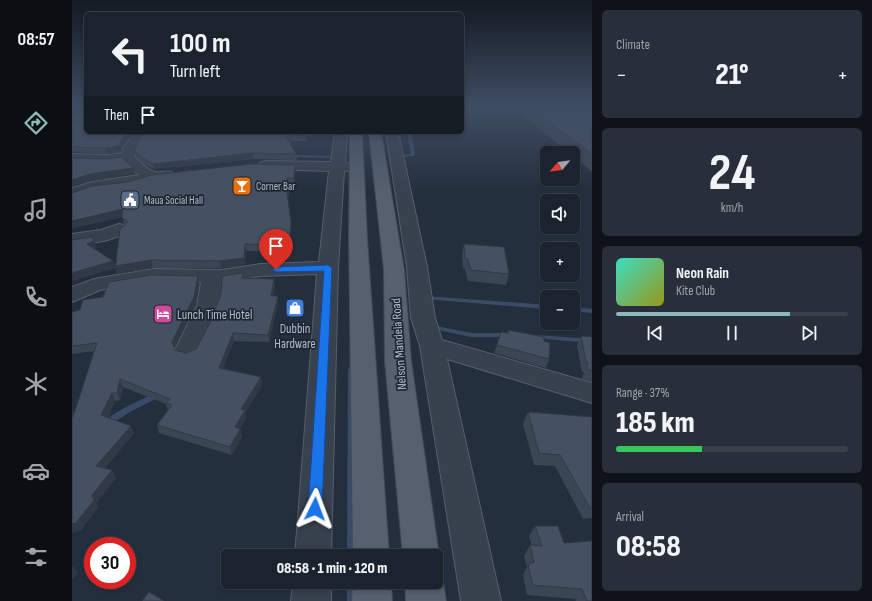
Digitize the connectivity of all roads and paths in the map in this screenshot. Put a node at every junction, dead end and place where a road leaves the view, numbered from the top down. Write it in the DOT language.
graph roads {
  1 [pos="139,135"];
  2 [pos="341,135"];
  3 [pos="355,135"];
  4 [pos="375,135"];
  5 [pos="393,135"];
  6 [pos="72,158"];
  7 [pos="128,158"];
  8 [pos="252,164"];
  9 [pos="346,167"];
  10 [pos="180,173"];
  11 [pos="151,176"];
  12 [pos="72,193"];
  13 [pos="120,230"];
  14 [pos="72,240"];
  15 [pos="328,268"];
  16 [pos="211,276"];
  17 [pos="72,295"];
  18 [pos="432,346"];
  19 [pos="187,350"];
  20 [pos="592,393"];
  21 [pos="313,549"];
  22 [pos="371,549"];
  23 [pos="420,549"];
  24 [pos="312,589"];
  25 [pos="372,589"];
  26 [pos="425,589"];
  27 [pos="311,601"];
  28 [pos="372,601"];
  29 [pos="426,601"];
  30 [pos="481,601"];
  1 -- 7 [label="street"];
  2 -- 9 [label="street"];
  3 -- 9 [label="main road"];
  4 -- 23 [label="main road, Nelson Mandela Road"];
  5 -- 18 [label="street"];
  6 -- 7 [label="street"];
  7 -- 11 [label="street"];
  8 -- 9 [label="street"];
  9 -- 15 [label="street"];
  9 -- 22 [label="main road"];
  10 -- 11 [label="street"];
  11 -- 12 [label="street"];
  13 -- 14 [label="street"];
  15 -- 16 [label="street"];
  15 -- 21 [label="street"];
  16 -- 17 [label="street"];
  16 -- 19 [label="street"];
  18 -- 20 [label="street"];
  18 -- 30 [label="street"];
  24 -- 27 [label="street"];
  25 -- 28 [label="main road"];
  26 -- 29 [label="main road"];
}
